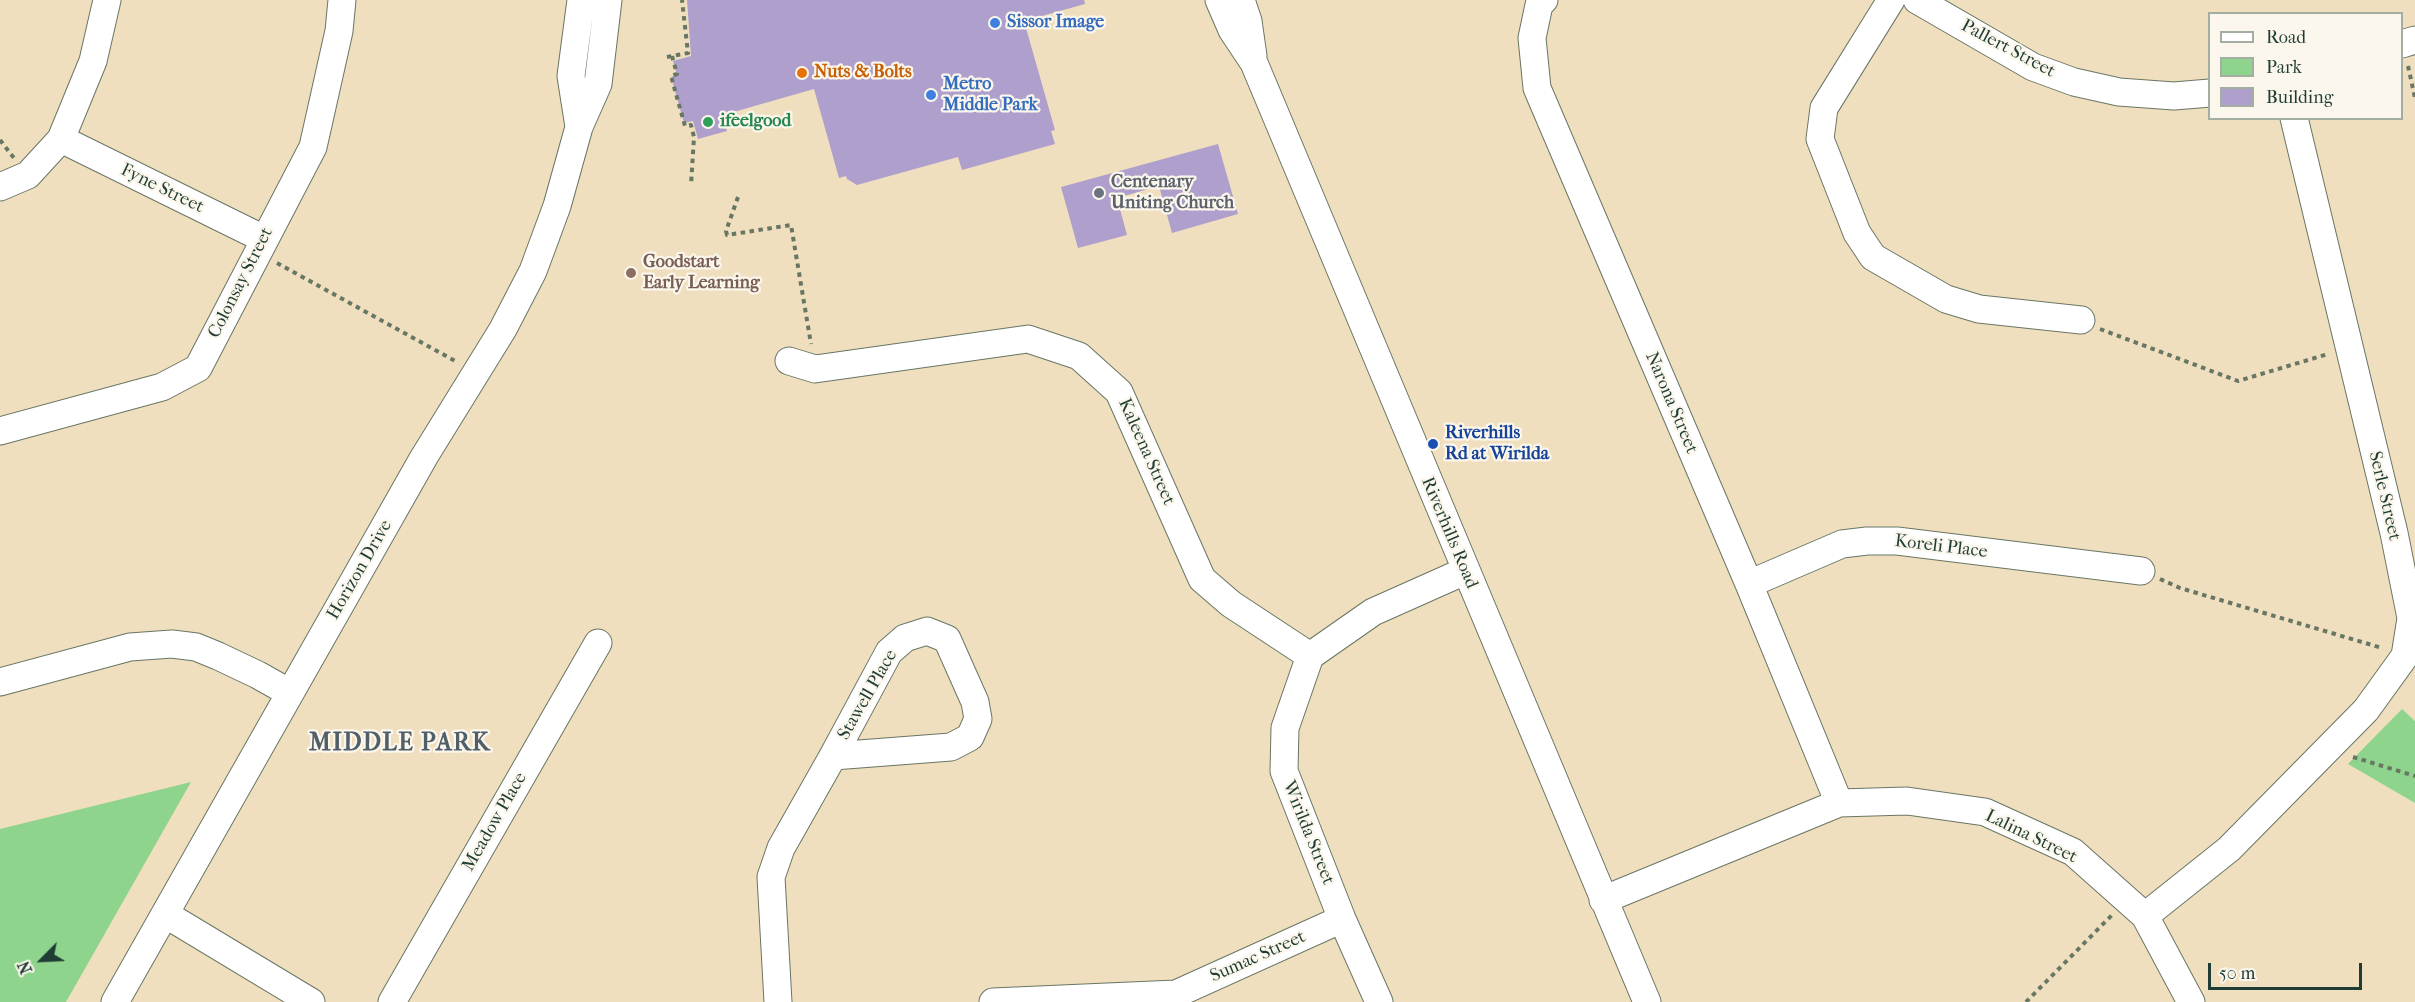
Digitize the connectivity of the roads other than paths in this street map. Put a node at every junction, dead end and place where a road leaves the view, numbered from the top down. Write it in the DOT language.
graph roads {
  1 [pos="107,0"];
  2 [pos="342,0"];
  3 [pos="581,0"];
  4 [pos="608,0"];
  5 [pos="1219,0"];
  6 [pos="1241,0"];
  7 [pos="1544,0"];
  8 [pos="1892,0"];
  9 [pos="1917,0"];
  10 [pos="1254,63"];
  11 [pos="2208,93"];
  12 [pos="2294,120"];
  13 [pos="579,127"];
  14 [pos="61,139"];
  15 [pos="0,187"];
  16 [pos="261,246"];
  17 [pos="2081,320"];
  18 [pos="789,361"];
  19 [pos="0,431"];
  20 [pos="1465,571"];
  21 [pos="2141,571"];
  22 [pos="1749,584"];
  23 [pos="598,643"];
  24 [pos="1310,656"];
  25 [pos="0,682"];
  26 [pos="290,693"];
  27 [pos="833,756"];
  28 [pos="1839,803"];
  29 [pos="1604,900"];
  30 [pos="2136,908"];
  31 [pos="165,914"];
  32 [pos="1342,919"];
  33 [pos="1176,998"];
  34 [pos="115,1002"];
  35 [pos="311,1002"];
  36 [pos="392,1002"];
  37 [pos="778,1002"];
  38 [pos="993,1002"];
  39 [pos="1379,1002"];
  40 [pos="1647,1002"];
  41 [pos="2191,1002"];
  1 -- 14 [label="street"];
  2 -- 16 [label="street, Colonsay Street"];
  3 -- 13 [label="street, Horizon Drive"];
  4 -- 13 [label="street, Horizon Drive"];
  5 -- 10 [label="street, Riverhills Road"];
  6 -- 10 [label="street, Riverhills Road"];
  7 -- 22 [label="street, Narona Street"];
  8 -- 17 [label="street"];
  9 -- 11 [label="street, Pallert Street"];
  10 -- 20 [label="street, Riverhills Road"];
  12 -- 30 [label="street, Serle Street"];
  13 -- 26 [label="street, Horizon Drive"];
  14 -- 15 [label="street"];
  14 -- 16 [label="street, Fyne Street"];
  16 -- 19 [label="street, Colonsay Street"];
  18 -- 24 [label="street, Kaleena Street"];
  20 -- 24 [label="street"];
  20 -- 29 [label="street, Riverhills Road"];
  21 -- 22 [label="street, Koreli Place"];
  22 -- 28 [label="street, Narona Street"];
  23 -- 36 [label="street, Meadow Place"];
  24 -- 32 [label="street, Wirilda Street"];
  25 -- 26 [label="street"];
  26 -- 31 [label="street, Horizon Drive"];
  27 -- 27 [label="street, Stawell Place"];
  27 -- 37 [label="street, Stawell Place"];
  28 -- 29 [label="street, Lalina Street"];
  28 -- 30 [label="street, Lalina Street"];
  29 -- 40 [label="street, Riverhills Road"];
  30 -- 41 [label="street, Lalina Street"];
  31 -- 34 [label="street, Horizon Drive"];
  31 -- 35 [label="street"];
  32 -- 33 [label="street, Sumac Street"];
  32 -- 39 [label="street, Wirilda Street"];
  33 -- 38 [label="street, Sumac Street"];
}
